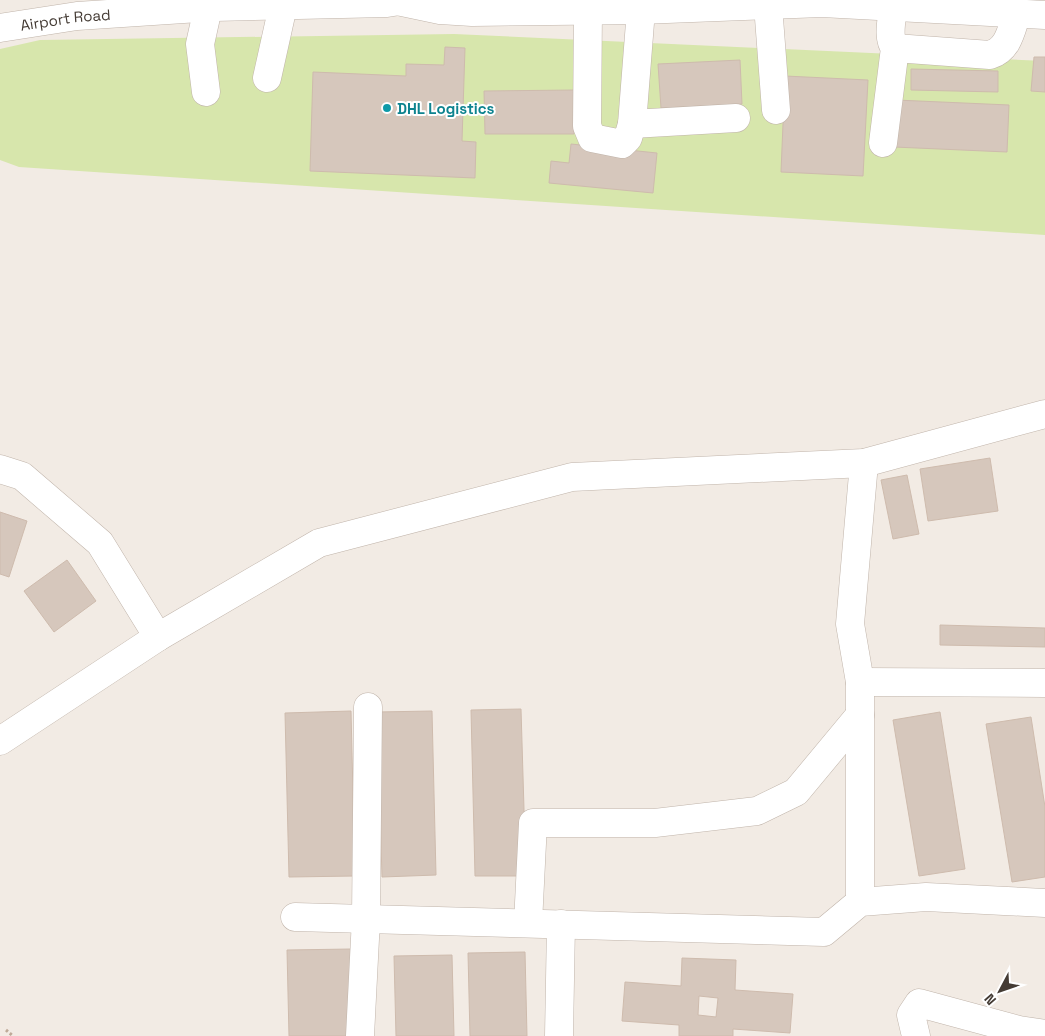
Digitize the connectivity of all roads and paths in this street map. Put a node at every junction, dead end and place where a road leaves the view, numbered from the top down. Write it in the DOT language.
graph roads {
  1 [pos="396,1"];
  2 [pos="822,1"];
  3 [pos="440,5"];
  4 [pos="768,5"];
  5 [pos="282,6"];
  6 [pos="472,6"];
  7 [pos="893,7"];
  8 [pos="208,8"];
  9 [pos="588,10"];
  10 [pos="640,10"];
  11 [pos="1018,13"];
  12 [pos="1045,15"];
  13 [pos="0,28"];
  14 [pos="895,48"];
  15 [pos="267,78"];
  16 [pos="206,92"];
  17 [pos="776,110"];
  18 [pos="736,118"];
  19 [pos="632,124"];
  20 [pos="883,143"];
  21 [pos="1045,414"];
  22 [pos="864,464"];
  23 [pos="0,469"];
  24 [pos="158,637"];
  25 [pos="860,682"];
  26 [pos="1045,683"];
  27 [pos="368,707"];
  28 [pos="860,715"];
  29 [pos="0,741"];
  30 [pos="860,902"];
  31 [pos="1045,904"];
  32 [pos="296,917"];
  33 [pos="366,919"];
  34 [pos="528,923"];
  35 [pos="561,924"];
  36 [pos="6,1030"];
  37 [pos="1026,1033"];
  38 [pos="13,1036"];
  39 [pos="360,1036"];
  40 [pos="559,1036"];
  41 [pos="916,1036"];
  1 -- 3 [label="street, Airport Road"];
  1 -- 5 [label="street, Airport Road"];
  2 -- 4 [label="street, Airport Road"];
  2 -- 7 [label="street, Airport Road"];
  3 -- 6 [label="street, Airport Road"];
  4 -- 10 [label="street, Airport Road"];
  4 -- 17 [label="street"];
  5 -- 8 [label="street, Airport Road"];
  5 -- 15 [label="street"];
  6 -- 9 [label="street, Airport Road"];
  7 -- 11 [label="street, Airport Road"];
  7 -- 14 [label="street"];
  8 -- 13 [label="street, Airport Road"];
  8 -- 16 [label="street"];
  9 -- 10 [label="street, Airport Road"];
  9 -- 19 [label="street"];
  10 -- 19 [label="street"];
  11 -- 12 [label="street, Airport Road"];
  11 -- 14 [label="street"];
  14 -- 20 [label="street"];
  18 -- 19 [label="street"];
  21 -- 22 [label="street"];
  22 -- 24 [label="street"];
  22 -- 25 [label="street"];
  23 -- 24 [label="street"];
  24 -- 29 [label="street"];
  25 -- 26 [label="street"];
  25 -- 28 [label="street"];
  27 -- 33 [label="street"];
  28 -- 30 [label="street"];
  28 -- 34 [label="street"];
  30 -- 31 [label="street"];
  30 -- 35 [label="street"];
  32 -- 33 [label="street"];
  33 -- 34 [label="street"];
  33 -- 39 [label="street"];
  34 -- 35 [label="street"];
  35 -- 40 [label="street"];
  36 -- 38 [label="path"];
  37 -- 41 [label="street"];
}
